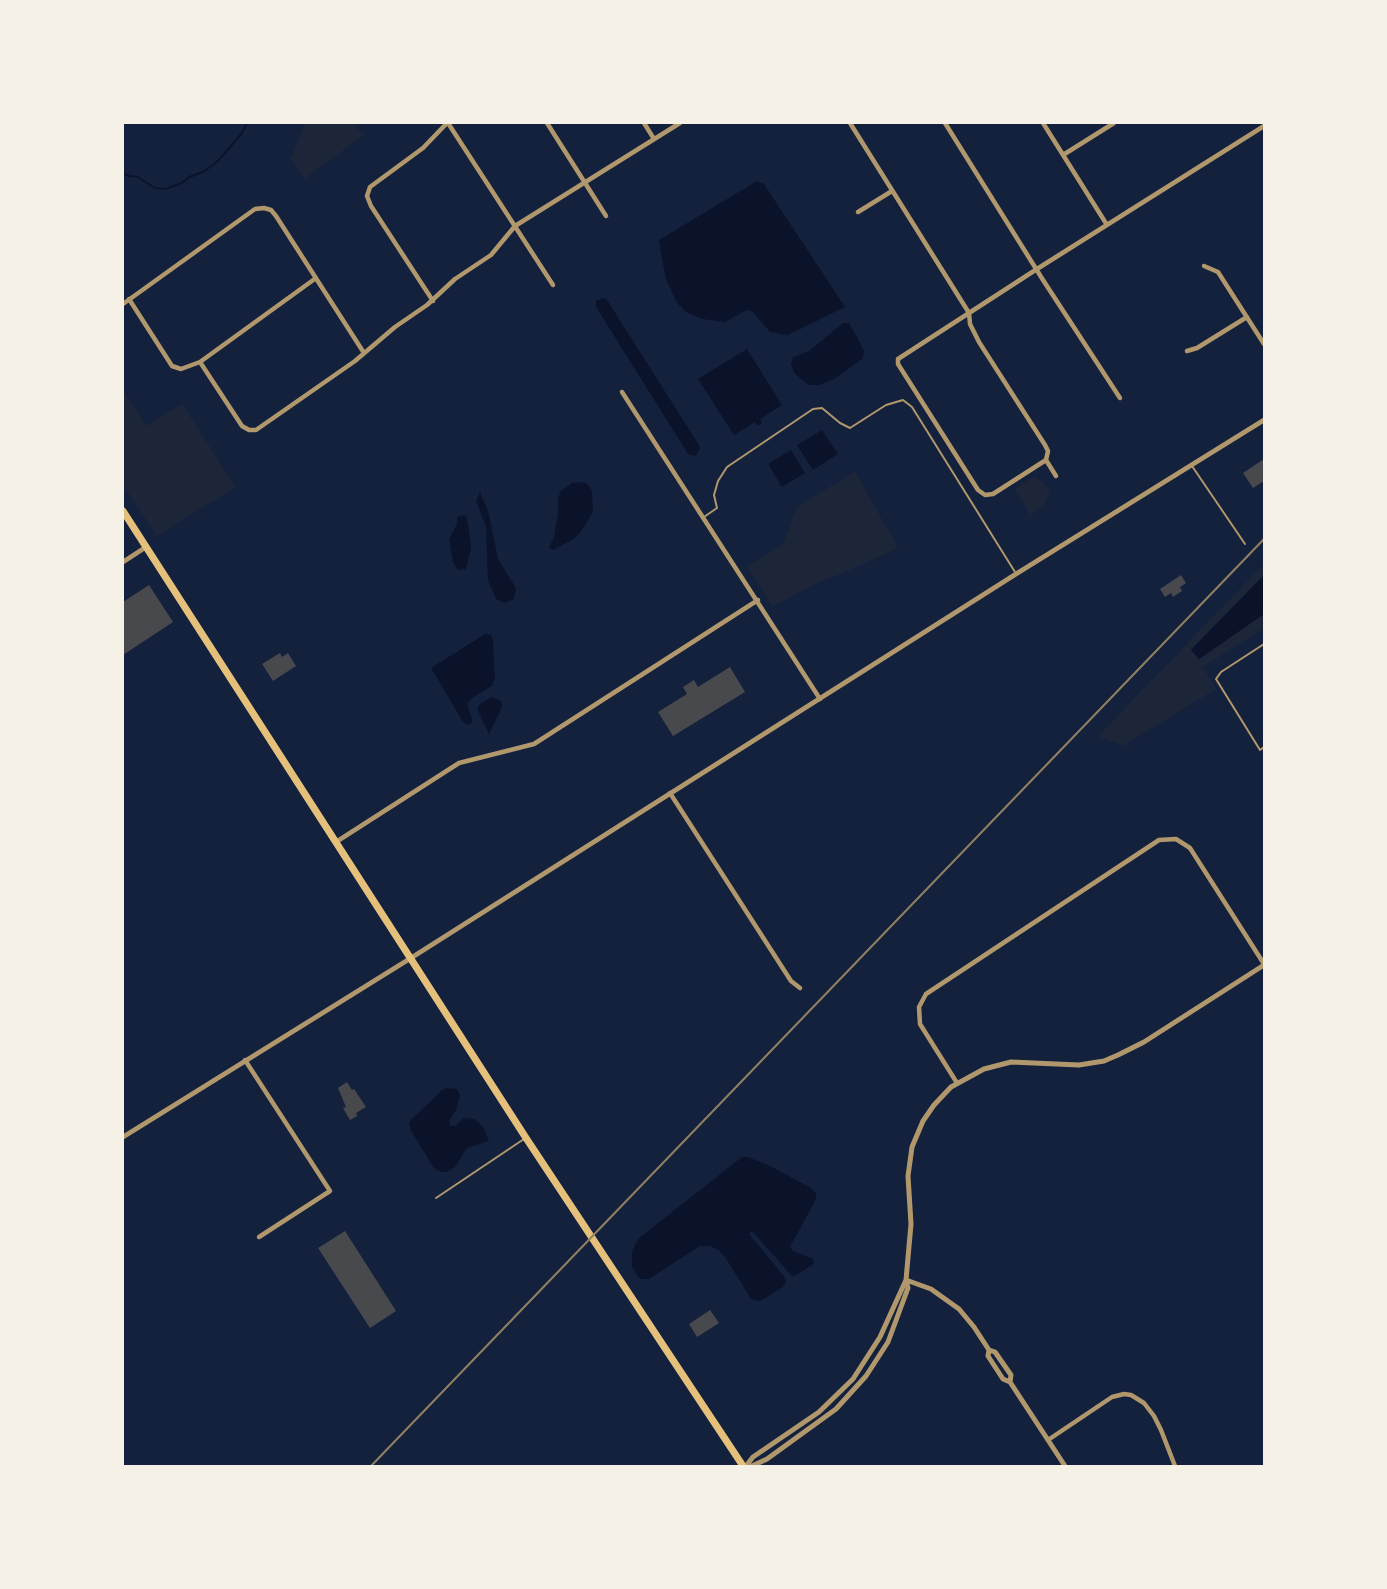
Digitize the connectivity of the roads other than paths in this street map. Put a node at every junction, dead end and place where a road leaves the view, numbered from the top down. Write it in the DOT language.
graph roads {
  1 [pos="448,123"];
  2 [pos="547,123"];
  3 [pos="644,123"];
  4 [pos="680,123"];
  5 [pos="850,123"];
  6 [pos="945,123"];
  7 [pos="1043,123"];
  8 [pos="1114,123"];
  9 [pos="1264,126"];
  10 [pos="654,139"];
  11 [pos="1063,155"];
  12 [pos="584,181"];
  13 [pos="892,191"];
  14 [pos="858,212"];
  15 [pos="606,216"];
  16 [pos="1107,225"];
  17 [pos="515,226"];
  18 [pos="1204,266"];
  19 [pos="1037,269"];
  20 [pos="316,278"];
  21 [pos="553,285"];
  22 [pos="129,300"];
  23 [pos="433,301"];
  24 [pos="123,304"];
  25 [pos="969,313"];
  26 [pos="1247,317"];
  27 [pos="1264,344"];
  28 [pos="1187,351"];
  29 [pos="364,353"];
  30 [pos="200,362"];
  31 [pos="622,392"];
  32 [pos="1120,398"];
  33 [pos="1264,420"];
  34 [pos="1046,460"];
  35 [pos="1192,466"];
  36 [pos="1056,476"];
  37 [pos="123,511"];
  38 [pos="704,517"];
  39 [pos="1245,544"];
  40 [pos="146,547"];
  41 [pos="123,562"];
  42 [pos="1016,574"];
  43 [pos="758,600"];
  44 [pos="1264,644"];
  45 [pos="820,699"];
  46 [pos="1264,747"];
  47 [pos="670,793"];
  48 [pos="336,842"];
  49 [pos="411,958"];
  50 [pos="1264,965"];
  51 [pos="800,988"];
  52 [pos="245,1060"];
  53 [pos="957,1083"];
  54 [pos="123,1137"];
  55 [pos="526,1138"];
  56 [pos="436,1198"];
  57 [pos="259,1237"];
  58 [pos="906,1280"];
  59 [pos="1048,1440"];
  60 [pos="744,1466"];
  61 [pos="752,1466"];
  62 [pos="1065,1466"];
  63 [pos="1174,1466"];
  1 -- 17 [label="street"];
  1 -- 23 [label="street"];
  2 -- 12 [label="street"];
  3 -- 10 [label="street"];
  4 -- 10 [label="street"];
  5 -- 13 [label="street"];
  6 -- 19 [label="street"];
  7 -- 11 [label="street"];
  8 -- 11 [label="street"];
  9 -- 16 [label="street"];
  10 -- 12 [label="street"];
  11 -- 16 [label="street"];
  12 -- 15 [label="street"];
  12 -- 17 [label="street"];
  13 -- 14 [label="street"];
  13 -- 25 [label="street"];
  16 -- 19 [label="street"];
  17 -- 21 [label="street"];
  17 -- 23 [label="street"];
  18 -- 26 [label="street"];
  19 -- 25 [label="street"];
  19 -- 32 [label="street"];
  20 -- 22 [label="street"];
  20 -- 29 [label="street"];
  20 -- 30 [label="street"];
  22 -- 24 [label="street"];
  22 -- 30 [label="street"];
  23 -- 29 [label="street"];
  25 -- 34 [label="street"];
  25 -- 34 [label="street"];
  26 -- 27 [label="street"];
  26 -- 28 [label="street"];
  29 -- 30 [label="street"];
  31 -- 38 [label="street"];
  33 -- 35 [label="street"];
  34 -- 36 [label="street"];
  35 -- 39 [label="lane"];
  35 -- 42 [label="street"];
  37 -- 40 [label="main road"];
  38 -- 42 [label="lane"];
  38 -- 43 [label="street"];
  40 -- 41 [label="street"];
  40 -- 48 [label="main road"];
  42 -- 45 [label="street"];
  43 -- 45 [label="street"];
  43 -- 48 [label="street"];
  44 -- 46 [label="lane"];
  45 -- 47 [label="street"];
  47 -- 49 [label="street"];
  47 -- 51 [label="street"];
  48 -- 49 [label="main road"];
  49 -- 52 [label="street"];
  49 -- 55 [label="main road"];
  50 -- 53 [label="street"];
  50 -- 53 [label="street"];
  52 -- 54 [label="street"];
  52 -- 57 [label="street"];
  53 -- 58 [label="street"];
  55 -- 56 [label="lane"];
  55 -- 60 [label="main road"];
  58 -- 59 [label="street"];
  58 -- 60 [label="street"];
  58 -- 61 [label="street"];
  59 -- 62 [label="street"];
  59 -- 63 [label="street"];
}
